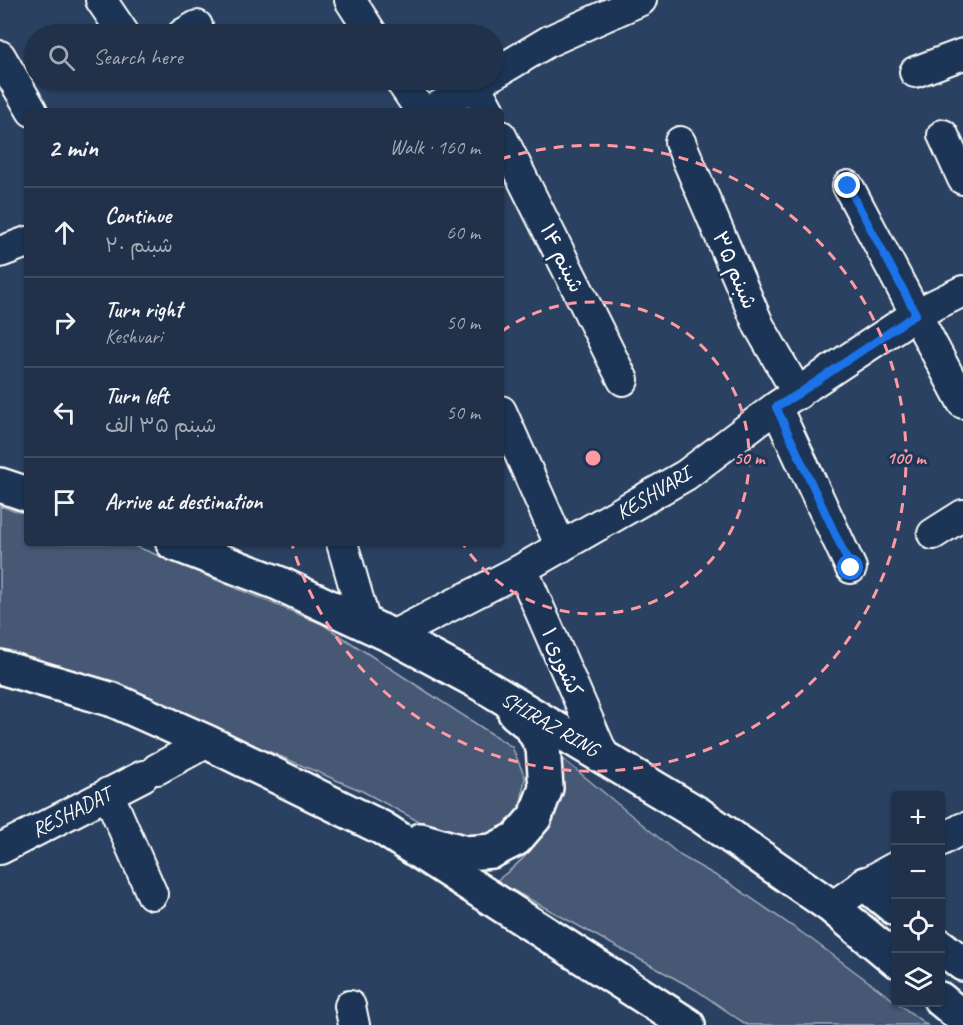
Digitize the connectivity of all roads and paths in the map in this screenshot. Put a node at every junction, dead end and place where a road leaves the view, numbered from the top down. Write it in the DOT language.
graph roads {
  1 [pos="101,0"];
  2 [pos="350,0"];
  3 [pos="641,0"];
  4 [pos="117,24"];
  5 [pos="366,24"];
  6 [pos="963,54"];
  7 [pos="0,56"];
  8 [pos="504,67"];
  9 [pos="915,72"];
  10 [pos="406,90"];
  11 [pos="466,90"];
  12 [pos="486,90"];
  13 [pos="31,108"];
  14 [pos="418,108"];
  15 [pos="436,108"];
  16 [pos="489,108"];
  17 [pos="944,135"];
  18 [pos="504,142"];
  19 [pos="680,142"];
  20 [pos="963,179"];
  21 [pos="848,186"];
  22 [pos="24,243"];
  23 [pos="0,252"];
  24 [pos="963,291"];
  25 [pos="916,314"];
  26 [pos="623,380"];
  27 [pos="787,401"];
  28 [pos="963,403"];
  29 [pos="504,418"];
  30 [pos="0,485"];
  31 [pos="24,493"];
  32 [pos="963,515"];
  33 [pos="933,534"];
  34 [pos="181,546"];
  35 [pos="343,546"];
  36 [pos="561,547"];
  37 [pos="851,568"];
  38 [pos="522,569"];
  39 [pos="379,630"];
  40 [pos="0,667"];
  41 [pos="476,681"];
  42 [pos="207,742"];
  43 [pos="603,755"];
  44 [pos="108,793"];
  45 [pos="382,828"];
  46 [pos="963,828"];
  47 [pos="945,838"];
  48 [pos="0,849"];
  49 [pos="891,870"];
  50 [pos="865,884"];
  51 [pos="152,894"];
  52 [pos="891,905"];
  53 [pos="832,907"];
  54 [pos="945,950"];
  55 [pos="891,956"];
  56 [pos="963,964"];
  57 [pos="945,1003"];
  58 [pos="963,1018"];
  59 [pos="688,1025"];
  1 -- 4 [label="street"];
  2 -- 5 [label="street"];
  3 -- 8 [label="street"];
  6 -- 9 [label="street"];
  7 -- 13 [label="street"];
  10 -- 14 [label="street"];
  11 -- 15 [label="street"];
  12 -- 16 [label="street"];
  17 -- 20 [label="street"];
  18 -- 26 [label="street, ۱۴ شبنم"];
  19 -- 27 [label="street, ۳۵ شبنم"];
  21 -- 25 [label="street"];
  22 -- 23 [label="street"];
  24 -- 25 [label="street, KESHVARI"];
  25 -- 27 [label="street, KESHVARI"];
  25 -- 28 [label="street"];
  27 -- 36 [label="street, KESHVARI"];
  27 -- 37 [label="street, ۳۵ شبنم"];
  29 -- 36 [label="street"];
  30 -- 31 [label="highway"];
  32 -- 33 [label="street"];
  34 -- 39 [label="highway, SHIRAZ RING"];
  35 -- 39 [label="street"];
  36 -- 38 [label="street, KESHVARI"];
  38 -- 39 [label="street, KESHVARI"];
  38 -- 43 [label="street, ۱ کشوری"];
  39 -- 41 [label="highway, SHIRAZ RING"];
  40 -- 42 [label="highway"];
  41 -- 43 [label="highway, SHIRAZ RING"];
  41 -- 45 [label="highway"];
  42 -- 44 [label="street, RESHADAT"];
  42 -- 45 [label="highway"];
  43 -- 53 [label="highway, SHIRAZ RING"];
  44 -- 48 [label="street, RESHADAT"];
  44 -- 51 [label="street"];
  45 -- 59 [label="highway"];
  46 -- 47 [label="street"];
  49 -- 50 [label="street"];
  50 -- 52 [label="highway"];
  50 -- 53 [label="street"];
  53 -- 55 [label="highway, SHIRAZ RING"];
  54 -- 56 [label="highway"];
  57 -- 58 [label="highway"];
}
